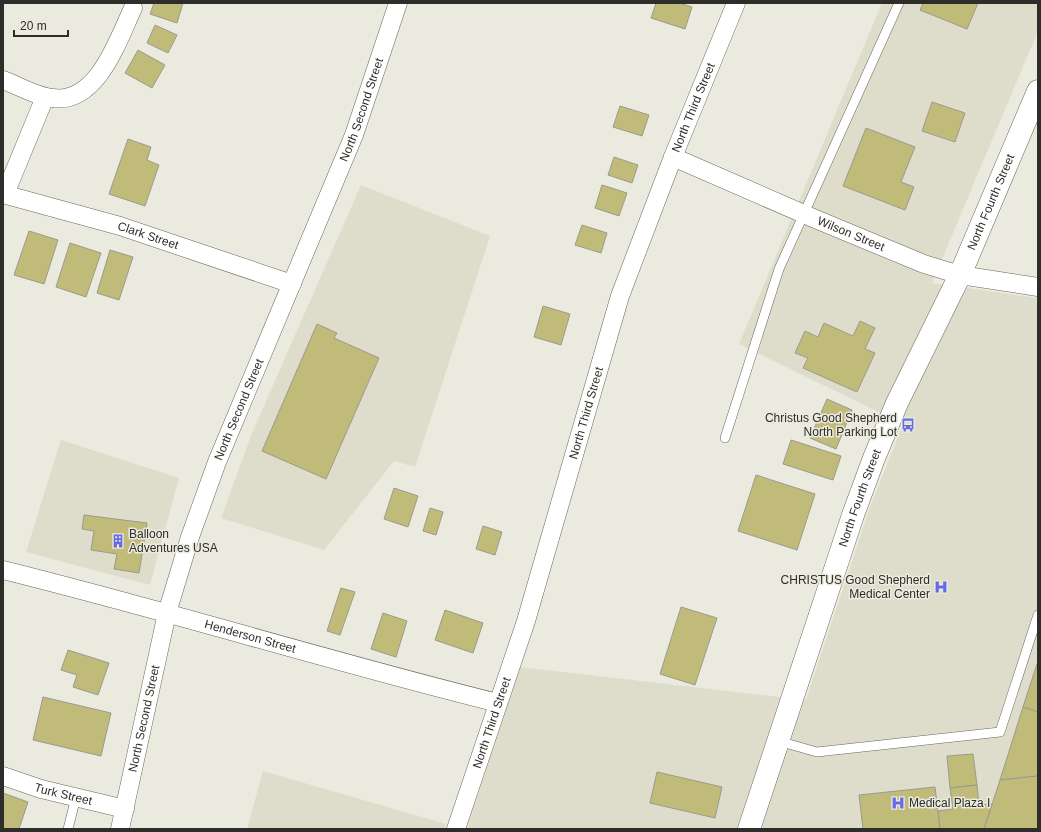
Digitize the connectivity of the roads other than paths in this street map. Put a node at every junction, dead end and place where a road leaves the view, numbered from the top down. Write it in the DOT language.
graph roads {
  1 [pos="398,3"];
  2 [pos="736,3"];
  3 [pos="899,3"];
  4 [pos="133,8"];
  5 [pos="3,80"];
  6 [pos="1038,91"];
  7 [pos="45,97"];
  8 [pos="672,157"];
  9 [pos="4,194"];
  10 [pos="803,214"];
  11 [pos="960,275"];
  12 [pos="292,284"];
  13 [pos="1038,287"];
  14 [pos="724,438"];
  15 [pos="3,570"];
  16 [pos="167,613"];
  17 [pos="1038,615"];
  18 [pos="498,703"];
  19 [pos="778,741"];
  20 [pos="3,776"];
  21 [pos="76,797"];
  22 [pos="125,808"];
  23 [pos="68,829"];
  24 [pos="120,829"];
  25 [pos="456,829"];
  26 [pos="749,829"];
  1 -- 12 [label="street, North Second Street"];
  2 -- 8 [label="street, North Third Street"];
  3 -- 10 [label="lane"];
  4 -- 7 [label="street"];
  5 -- 7 [label="street"];
  6 -- 11 [label="main road, North Fourth Street"];
  7 -- 9 [label="street"];
  8 -- 10 [label="street, Wilson Street"];
  8 -- 18 [label="street, North Third Street"];
  9 -- 12 [label="street, Clark Street"];
  10 -- 11 [label="street, Wilson Street"];
  10 -- 14 [label="lane"];
  11 -- 13 [label="street, Wilson Street"];
  11 -- 19 [label="main road, North Fourth Street"];
  12 -- 16 [label="street, North Second Street"];
  15 -- 16 [label="street, Henderson Street"];
  16 -- 18 [label="street, Henderson Street"];
  16 -- 22 [label="street, North Second Street"];
  17 -- 19 [label="lane"];
  18 -- 25 [label="street, North Third Street"];
  19 -- 26 [label="main road, North Fourth Street"];
  20 -- 21 [label="street, Turk Street"];
  21 -- 22 [label="street, Turk Street"];
  21 -- 23 [label="lane"];
  22 -- 24 [label="street, North Second Street"];
}
